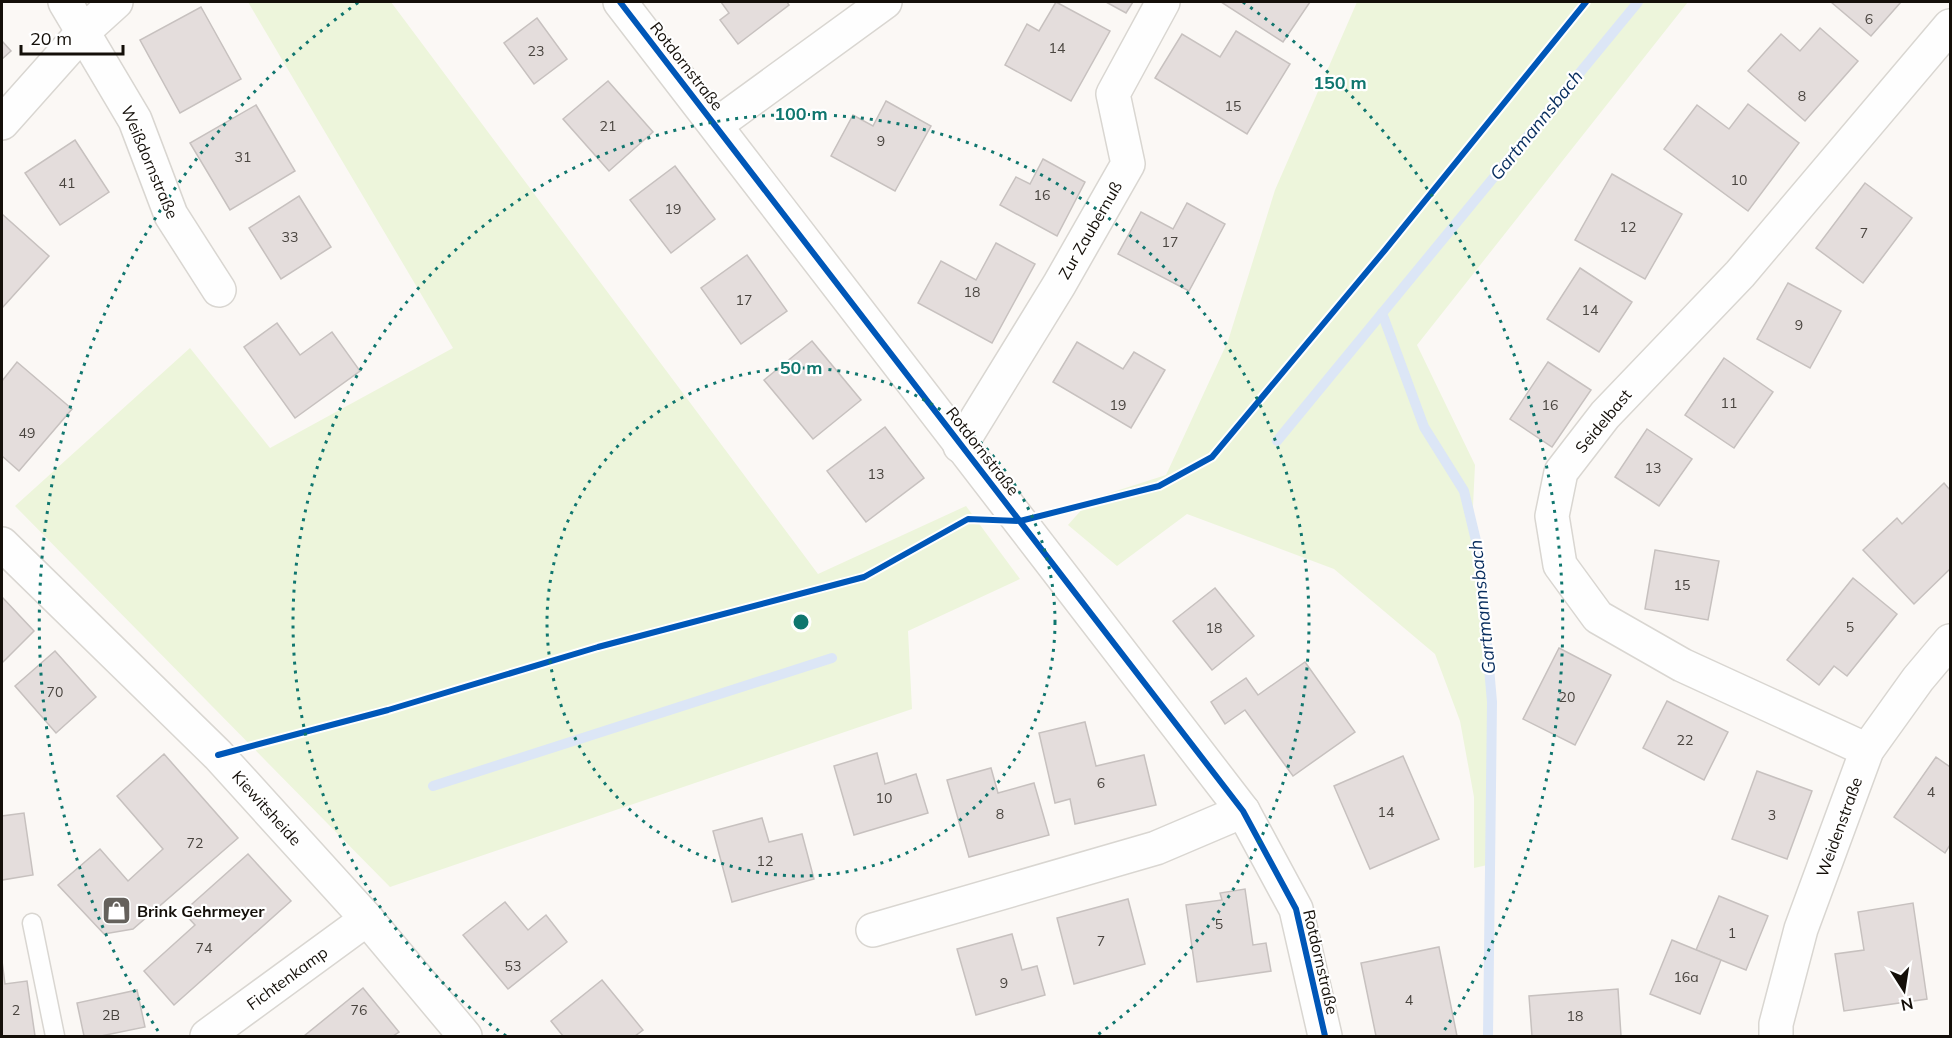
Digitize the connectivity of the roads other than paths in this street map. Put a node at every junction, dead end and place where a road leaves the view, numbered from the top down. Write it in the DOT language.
graph roads {
  1 [pos="65,2"];
  2 [pos="116,2"];
  3 [pos="620,2"];
  4 [pos="885,2"];
  5 [pos="1163,2"];
  6 [pos="1950,26"];
  7 [pos="84,31"];
  8 [pos="2,123"];
  9 [pos="716,125"];
  10 [pos="219,290"];
  11 [pos="960,446"];
  12 [pos="2,544"];
  13 [pos="1950,641"];
  14 [pos="1867,750"];
  15 [pos="1243,811"];
  16 [pos="367,919"];
  17 [pos="32,923"];
  18 [pos="873,930"];
  19 [pos="55,1036"];
  20 [pos="207,1036"];
  21 [pos="465,1036"];
  22 [pos="1325,1036"];
  23 [pos="1776,1036"];
  1 -- 7 [label="street, Weißdornstraße"];
  2 -- 7 [label="street"];
  3 -- 9 [label="street, Rotdornstraße"];
  4 -- 9 [label="street"];
  5 -- 11 [label="street, Zur Zaubernuß"];
  6 -- 14 [label="street, Seidelbast"];
  7 -- 8 [label="street"];
  7 -- 10 [label="street, Weißdornstraße"];
  9 -- 11 [label="street, Rotdornstraße"];
  11 -- 15 [label="street, Rotdornstraße"];
  12 -- 16 [label="street, Kiewitsheide"];
  13 -- 14 [label="street, Weidenstraße"];
  14 -- 23 [label="street, Weidenstraße"];
  15 -- 18 [label="street"];
  15 -- 22 [label="street, Rotdornstraße"];
  16 -- 20 [label="street, Fichtenkamp"];
  16 -- 21 [label="street, Kiewitsheide"];
  17 -- 19 [label="lane"];
}
